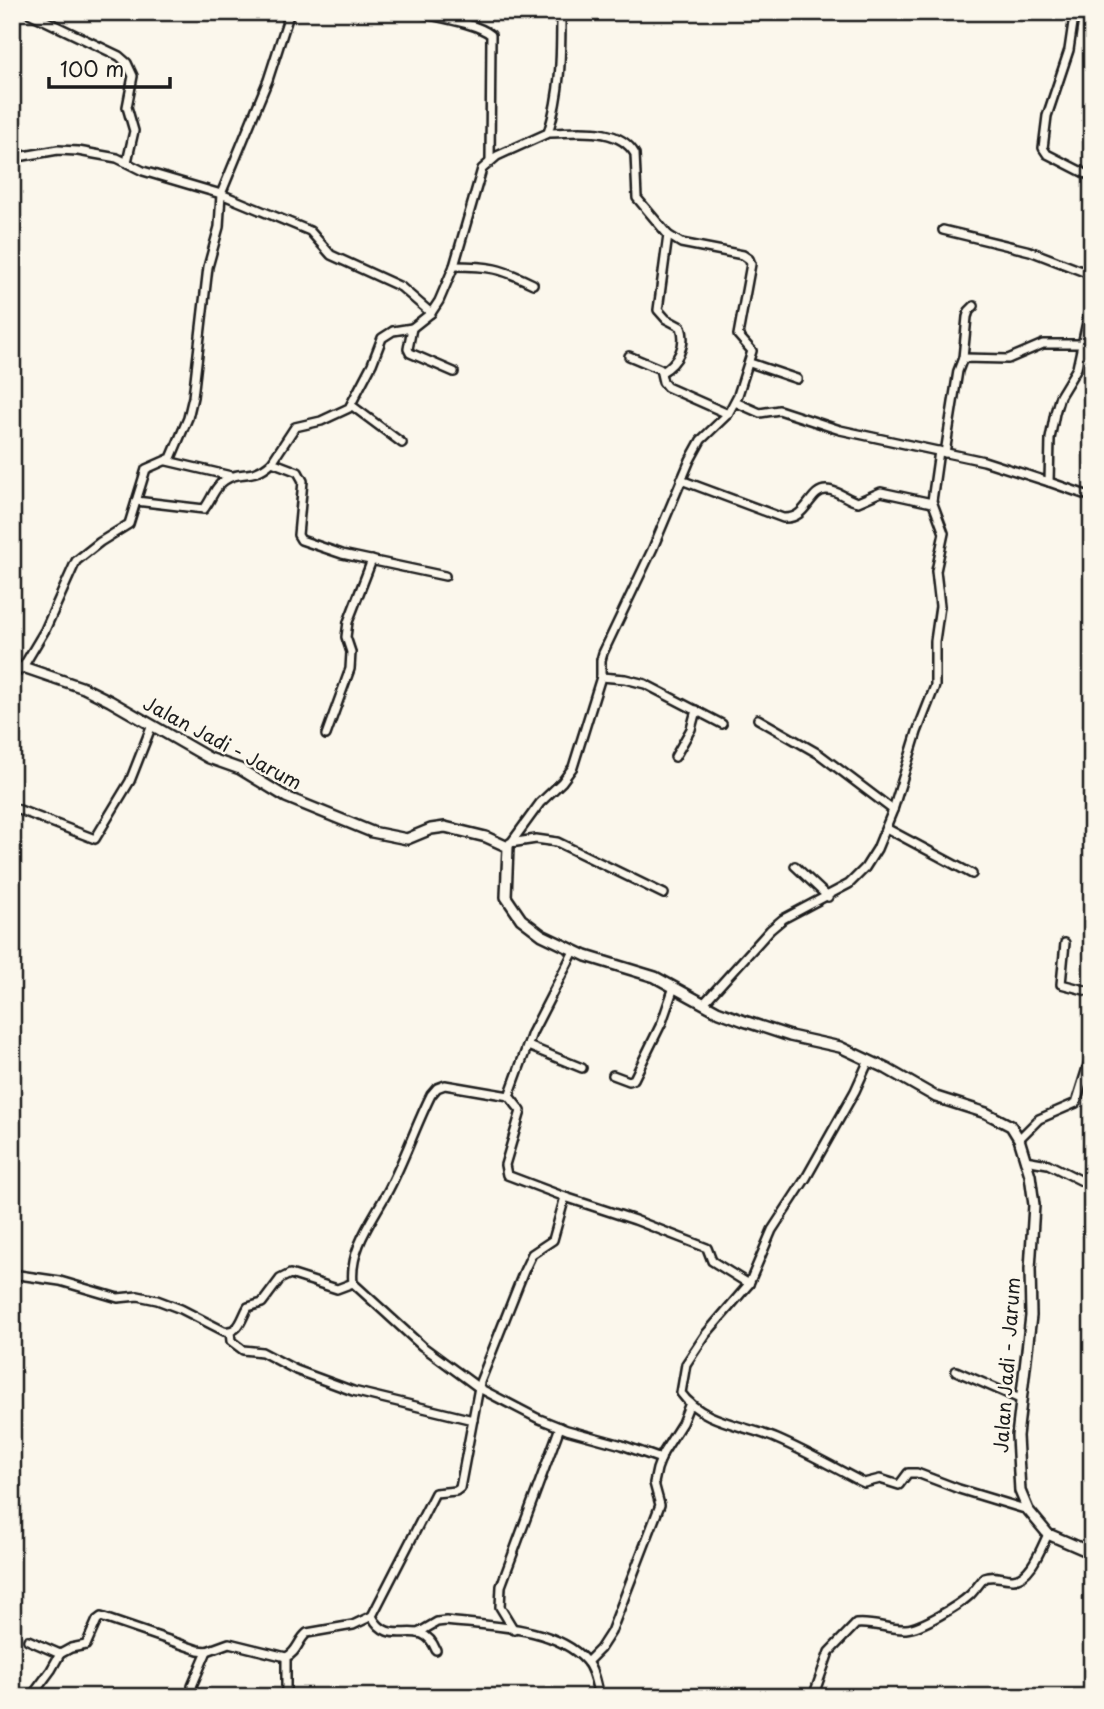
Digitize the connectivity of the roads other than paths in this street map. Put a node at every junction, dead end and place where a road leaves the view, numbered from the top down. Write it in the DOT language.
graph roads {
  1 [pos="27,12"];
  2 [pos="290,12"];
  3 [pos="416,12"];
  4 [pos="561,12"];
  5 [pos="1076,12"];
  6 [pos="548,133"];
  7 [pos="12,158"];
  8 [pos="127,162"];
  9 [pos="489,162"];
  10 [pos="1092,177"];
  11 [pos="221,194"];
  12 [pos="943,230"];
  13 [pos="668,236"];
  14 [pos="454,266"];
  15 [pos="1092,275"];
  16 [pos="533,284"];
  17 [pos="1092,299"];
  18 [pos="974,306"];
  19 [pos="431,313"];
  20 [pos="412,328"];
  21 [pos="1081,346"];
  22 [pos="1091,355"];
  23 [pos="629,356"];
  24 [pos="963,358"];
  25 [pos="750,363"];
  26 [pos="454,372"];
  27 [pos="662,372"];
  28 [pos="796,379"];
  29 [pos="735,401"];
  30 [pos="351,405"];
  31 [pos="728,414"];
  32 [pos="402,443"];
  33 [pos="942,452"];
  34 [pos="167,461"];
  35 [pos="272,462"];
  36 [pos="231,477"];
  37 [pos="681,480"];
  38 [pos="1048,482"];
  39 [pos="1092,497"];
  40 [pos="136,501"];
  41 [pos="932,503"];
  42 [pos="372,561"];
  43 [pos="445,576"];
  44 [pos="23,667"];
  45 [pos="12,673"];
  46 [pos="601,677"];
  47 [pos="696,710"];
  48 [pos="758,719"];
  49 [pos="722,724"];
  50 [pos="152,725"];
  51 [pos="326,735"];
  52 [pos="675,757"];
  53 [pos="12,807"];
  54 [pos="893,810"];
  55 [pos="886,828"];
  56 [pos="509,845"];
  57 [pos="795,866"];
  58 [pos="972,874"];
  59 [pos="664,894"];
  60 [pos="828,897"];
  61 [pos="1065,943"];
  62 [pos="574,951"];
  63 [pos="674,987"];
  64 [pos="1092,992"];
  65 [pos="704,1003"];
  66 [pos="528,1046"];
  67 [pos="1092,1052"];
  68 [pos="869,1060"];
  69 [pos="582,1068"];
  70 [pos="613,1075"];
  71 [pos="509,1096"];
  72 [pos="1020,1139"];
  73 [pos="1025,1160"];
  74 [pos="1092,1186"];
  75 [pos="565,1197"];
  76 [pos="12,1274"];
  77 [pos="353,1283"];
  78 [pos="749,1284"];
  79 [pos="230,1332"];
  80 [pos="956,1371"];
  81 [pos="479,1388"];
  82 [pos="1020,1399"];
  83 [pos="690,1403"];
  84 [pos="473,1420"];
  85 [pos="560,1427"];
  86 [pos="661,1459"];
  87 [pos="1028,1510"];
  88 [pos="1048,1534"];
  89 [pos="1092,1553"];
  90 [pos="372,1616"];
  91 [pos="514,1630"];
  92 [pos="418,1633"];
  93 [pos="27,1640"];
  94 [pos="436,1650"];
  95 [pos="207,1651"];
  96 [pos="60,1654"];
  97 [pos="286,1657"];
  98 [pos="587,1662"];
  99 [pos="30,1697"];
  100 [pos="200,1697"];
  101 [pos="286,1697"];
  102 [pos="599,1697"];
  103 [pos="813,1697"];
  1 -- 8 [label="street"];
  2 -- 11 [label="street"];
  3 -- 9 [label="street"];
  4 -- 6 [label="street"];
  5 -- 10 [label="street"];
  6 -- 9 [label="street"];
  6 -- 13 [label="street"];
  7 -- 8 [label="street"];
  8 -- 11 [label="street"];
  9 -- 14 [label="street"];
  11 -- 19 [label="street"];
  11 -- 34 [label="street"];
  12 -- 15 [label="street"];
  13 -- 25 [label="street"];
  13 -- 27 [label="street"];
  14 -- 16 [label="street"];
  14 -- 19 [label="street"];
  17 -- 21 [label="street"];
  18 -- 24 [label="street"];
  19 -- 20 [label="street"];
  20 -- 26 [label="street"];
  20 -- 30 [label="street"];
  21 -- 22 [label="street"];
  21 -- 24 [label="street"];
  21 -- 38 [label="street"];
  23 -- 27 [label="street"];
  24 -- 33 [label="street"];
  25 -- 28 [label="street"];
  25 -- 29 [label="street"];
  27 -- 31 [label="street"];
  29 -- 31 [label="street"];
  29 -- 33 [label="street"];
  30 -- 32 [label="street"];
  30 -- 35 [label="street"];
  31 -- 37 [label="street"];
  33 -- 38 [label="street"];
  33 -- 41 [label="street"];
  34 -- 36 [label="street"];
  34 -- 40 [label="street"];
  35 -- 36 [label="street"];
  35 -- 42 [label="street"];
  36 -- 40 [label="street"];
  37 -- 41 [label="street"];
  37 -- 46 [label="street"];
  38 -- 39 [label="street"];
  40 -- 44 [label="street"];
  41 -- 54 [label="street"];
  42 -- 43 [label="street"];
  42 -- 51 [label="street"];
  44 -- 45 [label="street"];
  44 -- 50 [label="street, Jalan Jadi - Jarum"];
  46 -- 47 [label="street"];
  46 -- 56 [label="street"];
  47 -- 49 [label="street"];
  47 -- 52 [label="street"];
  48 -- 54 [label="street"];
  50 -- 53 [label="street"];
  50 -- 56 [label="street, Jalan Jadi - Jarum"];
  54 -- 55 [label="street"];
  55 -- 58 [label="street"];
  55 -- 60 [label="street"];
  56 -- 59 [label="street"];
  56 -- 62 [label="street"];
  57 -- 60 [label="street"];
  60 -- 65 [label="street"];
  61 -- 64 [label="street"];
  62 -- 63 [label="street"];
  62 -- 66 [label="street"];
  63 -- 65 [label="street"];
  63 -- 70 [label="street"];
  65 -- 68 [label="street"];
  66 -- 69 [label="street"];
  66 -- 71 [label="street"];
  67 -- 72 [label="street"];
  68 -- 72 [label="street"];
  68 -- 78 [label="street"];
  71 -- 75 [label="street"];
  71 -- 77 [label="street"];
  72 -- 73 [label="street, Jalan Jadi - Jarum"];
  73 -- 74 [label="street"];
  73 -- 82 [label="street, Jalan Jadi - Jarum"];
  75 -- 78 [label="street"];
  75 -- 81 [label="street"];
  76 -- 79 [label="street"];
  77 -- 79 [label="street"];
  77 -- 81 [label="street"];
  78 -- 83 [label="street"];
  79 -- 84 [label="street"];
  80 -- 82 [label="street"];
  81 -- 84 [label="street"];
  81 -- 85 [label="street"];
  82 -- 87 [label="street, Jalan Jadi - Jarum"];
  83 -- 86 [label="street"];
  83 -- 87 [label="street"];
  84 -- 90 [label="street"];
  85 -- 86 [label="street"];
  85 -- 91 [label="street"];
  86 -- 98 [label="street"];
  87 -- 88 [label="street, Jalan Jadi - Jarum"];
  88 -- 89 [label="street, Jalan Jadi - Jarum"];
  88 -- 103 [label="street"];
  90 -- 92 [label="street"];
  90 -- 97 [label="street"];
  91 -- 92 [label="street"];
  91 -- 98 [label="street"];
  92 -- 94 [label="street"];
  93 -- 96 [label="street"];
  95 -- 96 [label="street"];
  95 -- 97 [label="street"];
  95 -- 100 [label="street"];
  96 -- 99 [label="street"];
  97 -- 101 [label="street"];
  98 -- 102 [label="street"];
}
